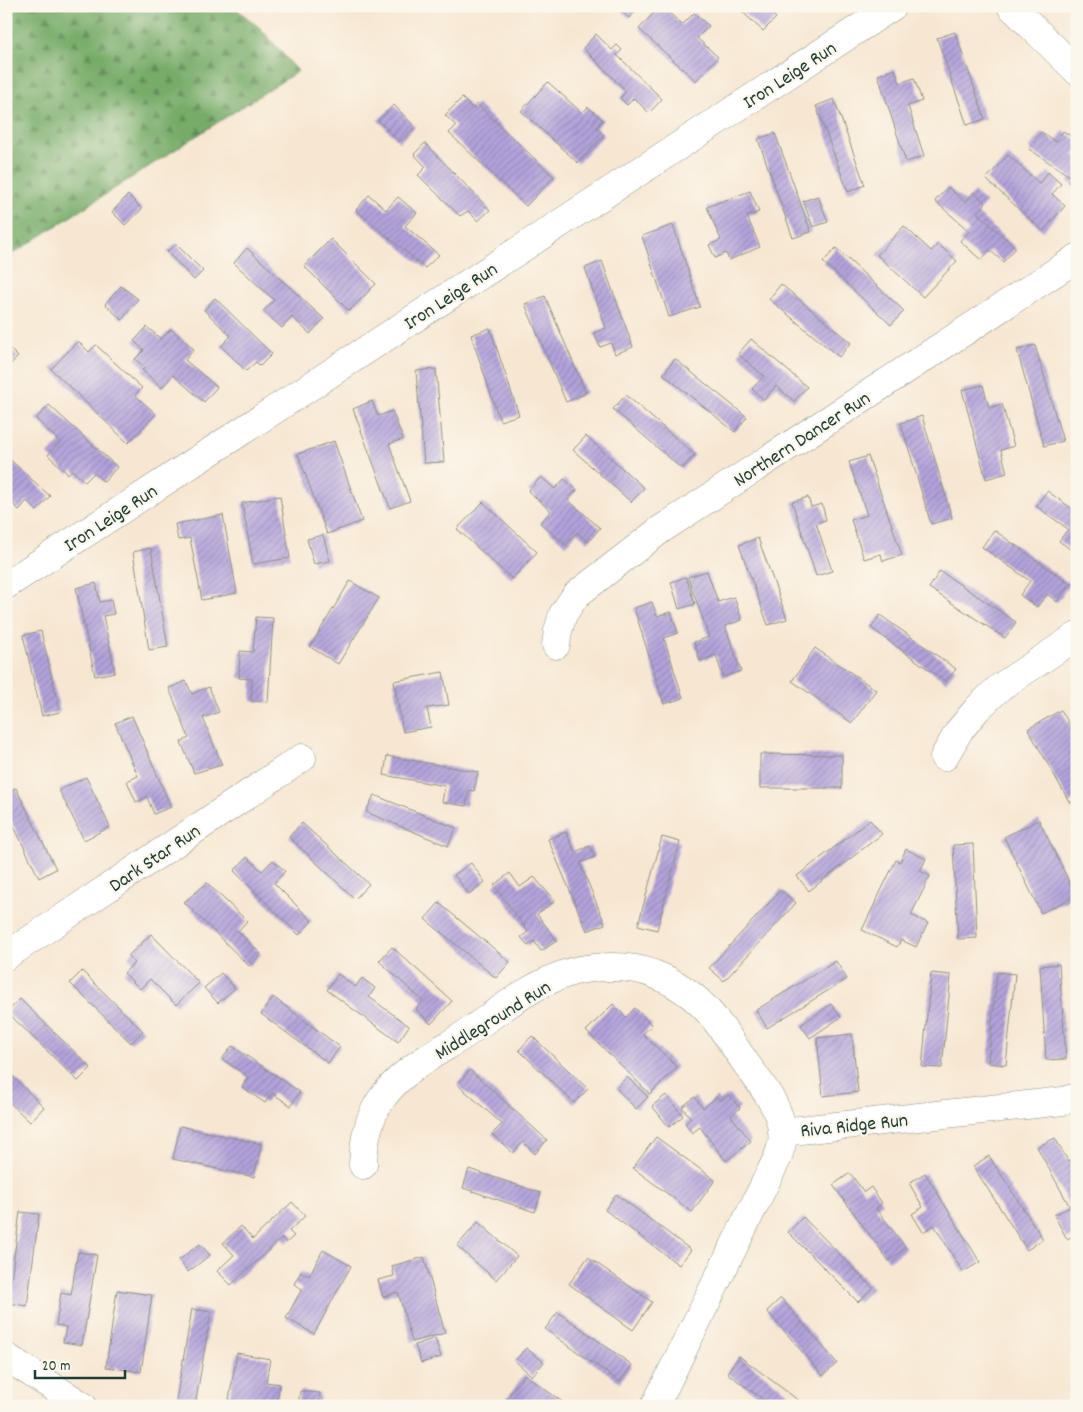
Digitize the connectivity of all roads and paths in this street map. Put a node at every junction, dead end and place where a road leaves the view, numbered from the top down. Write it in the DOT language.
graph roads {
  1 [pos="893,6"];
  2 [pos="1011,6"];
  3 [pos="1077,71"];
  4 [pos="1077,258"];
  5 [pos="6,584"];
  6 [pos="1077,636"];
  7 [pos="556,645"];
  8 [pos="944,757"];
  9 [pos="302,758"];
  10 [pos="6,956"];
  11 [pos="1077,1097"];
  12 [pos="782,1132"];
  13 [pos="363,1164"];
  14 [pos="6,1357"];
  15 [pos="83,1406"];
  16 [pos="656,1406"];
  1 -- 5 [label="street, Iron Leige Run"];
  2 -- 3 [label="street"];
  4 -- 7 [label="street, Northern Dancer Run"];
  6 -- 8 [label="street"];
  9 -- 10 [label="street, Dark Star Run"];
  11 -- 12 [label="street, Riva Ridge Run"];
  12 -- 13 [label="street, Middleground Run"];
  12 -- 16 [label="street, Riva Ridge Run"];
  14 -- 15 [label="street"];
}
